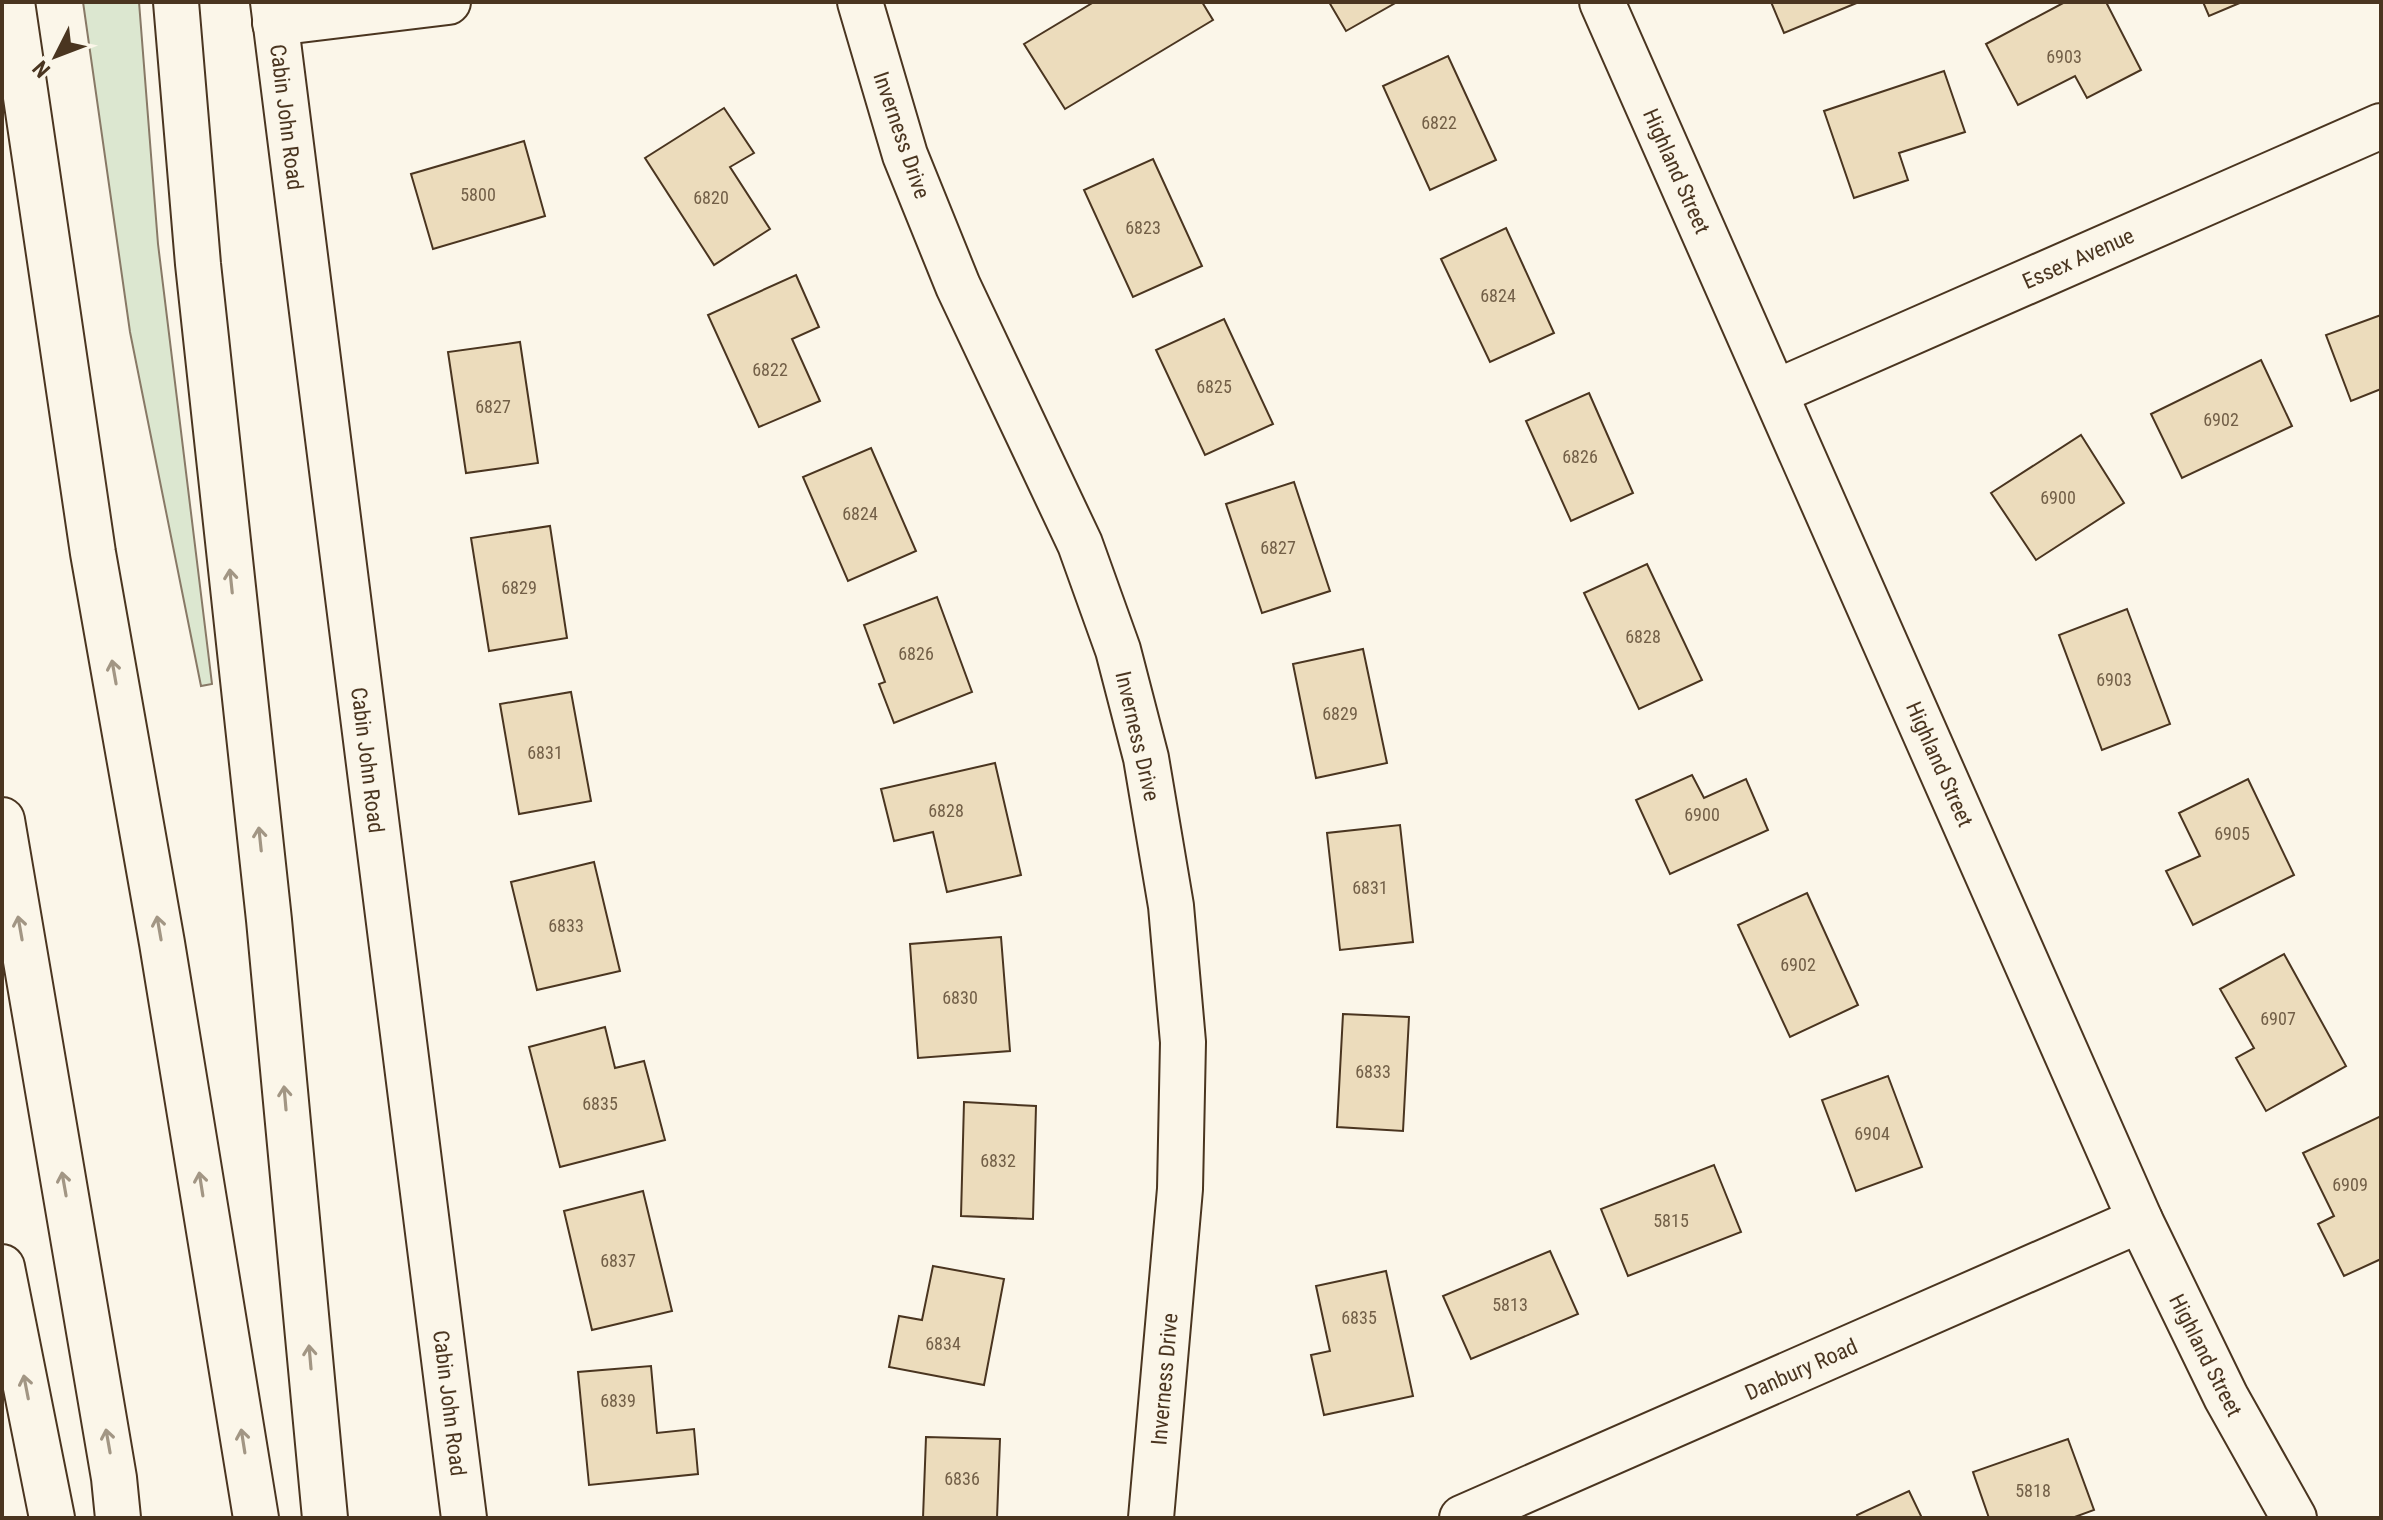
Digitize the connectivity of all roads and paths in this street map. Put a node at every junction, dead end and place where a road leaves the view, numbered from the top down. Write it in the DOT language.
graph roads {
  1 [pos="12,2"];
  2 [pos="176,2"];
  3 [pos="448,2"];
  4 [pos="860,2"];
  5 [pos="1602,2"];
  6 [pos="274,13"];
  7 [pos="2381,126"];
  8 [pos="1776,392"];
  9 [pos="2,820"];
  10 [pos="2140,1220"];
  11 [pos="2,1267"];
  12 [pos="52,1518"];
  13 [pos="118,1518"];
  14 [pos="256,1518"];
  15 [pos="325,1518"];
  16 [pos="464,1518"];
  17 [pos="1151,1518"];
  18 [pos="1462,1518"];
  19 [pos="2294,1518"];
  14 -- 1 [label="main road, one-way"];
  15 -- 2 [label="main road, one-way"];
  3 -- 6 [label="main road"];
  4 -- 17 [label="main road, Inverness Drive"];
  5 -- 8 [label="main road, Highland Street"];
  6 -- 16 [label="main road, Cabin John Road"];
  7 -- 8 [label="main road, Essex Avenue"];
  8 -- 10 [label="main road, Highland Street"];
  13 -- 9 [label="main road, one-way"];
  10 -- 18 [label="main road, Danbury Road"];
  10 -- 19 [label="main road, Highland Street"];
  12 -- 11 [label="main road, one-way"];
}
